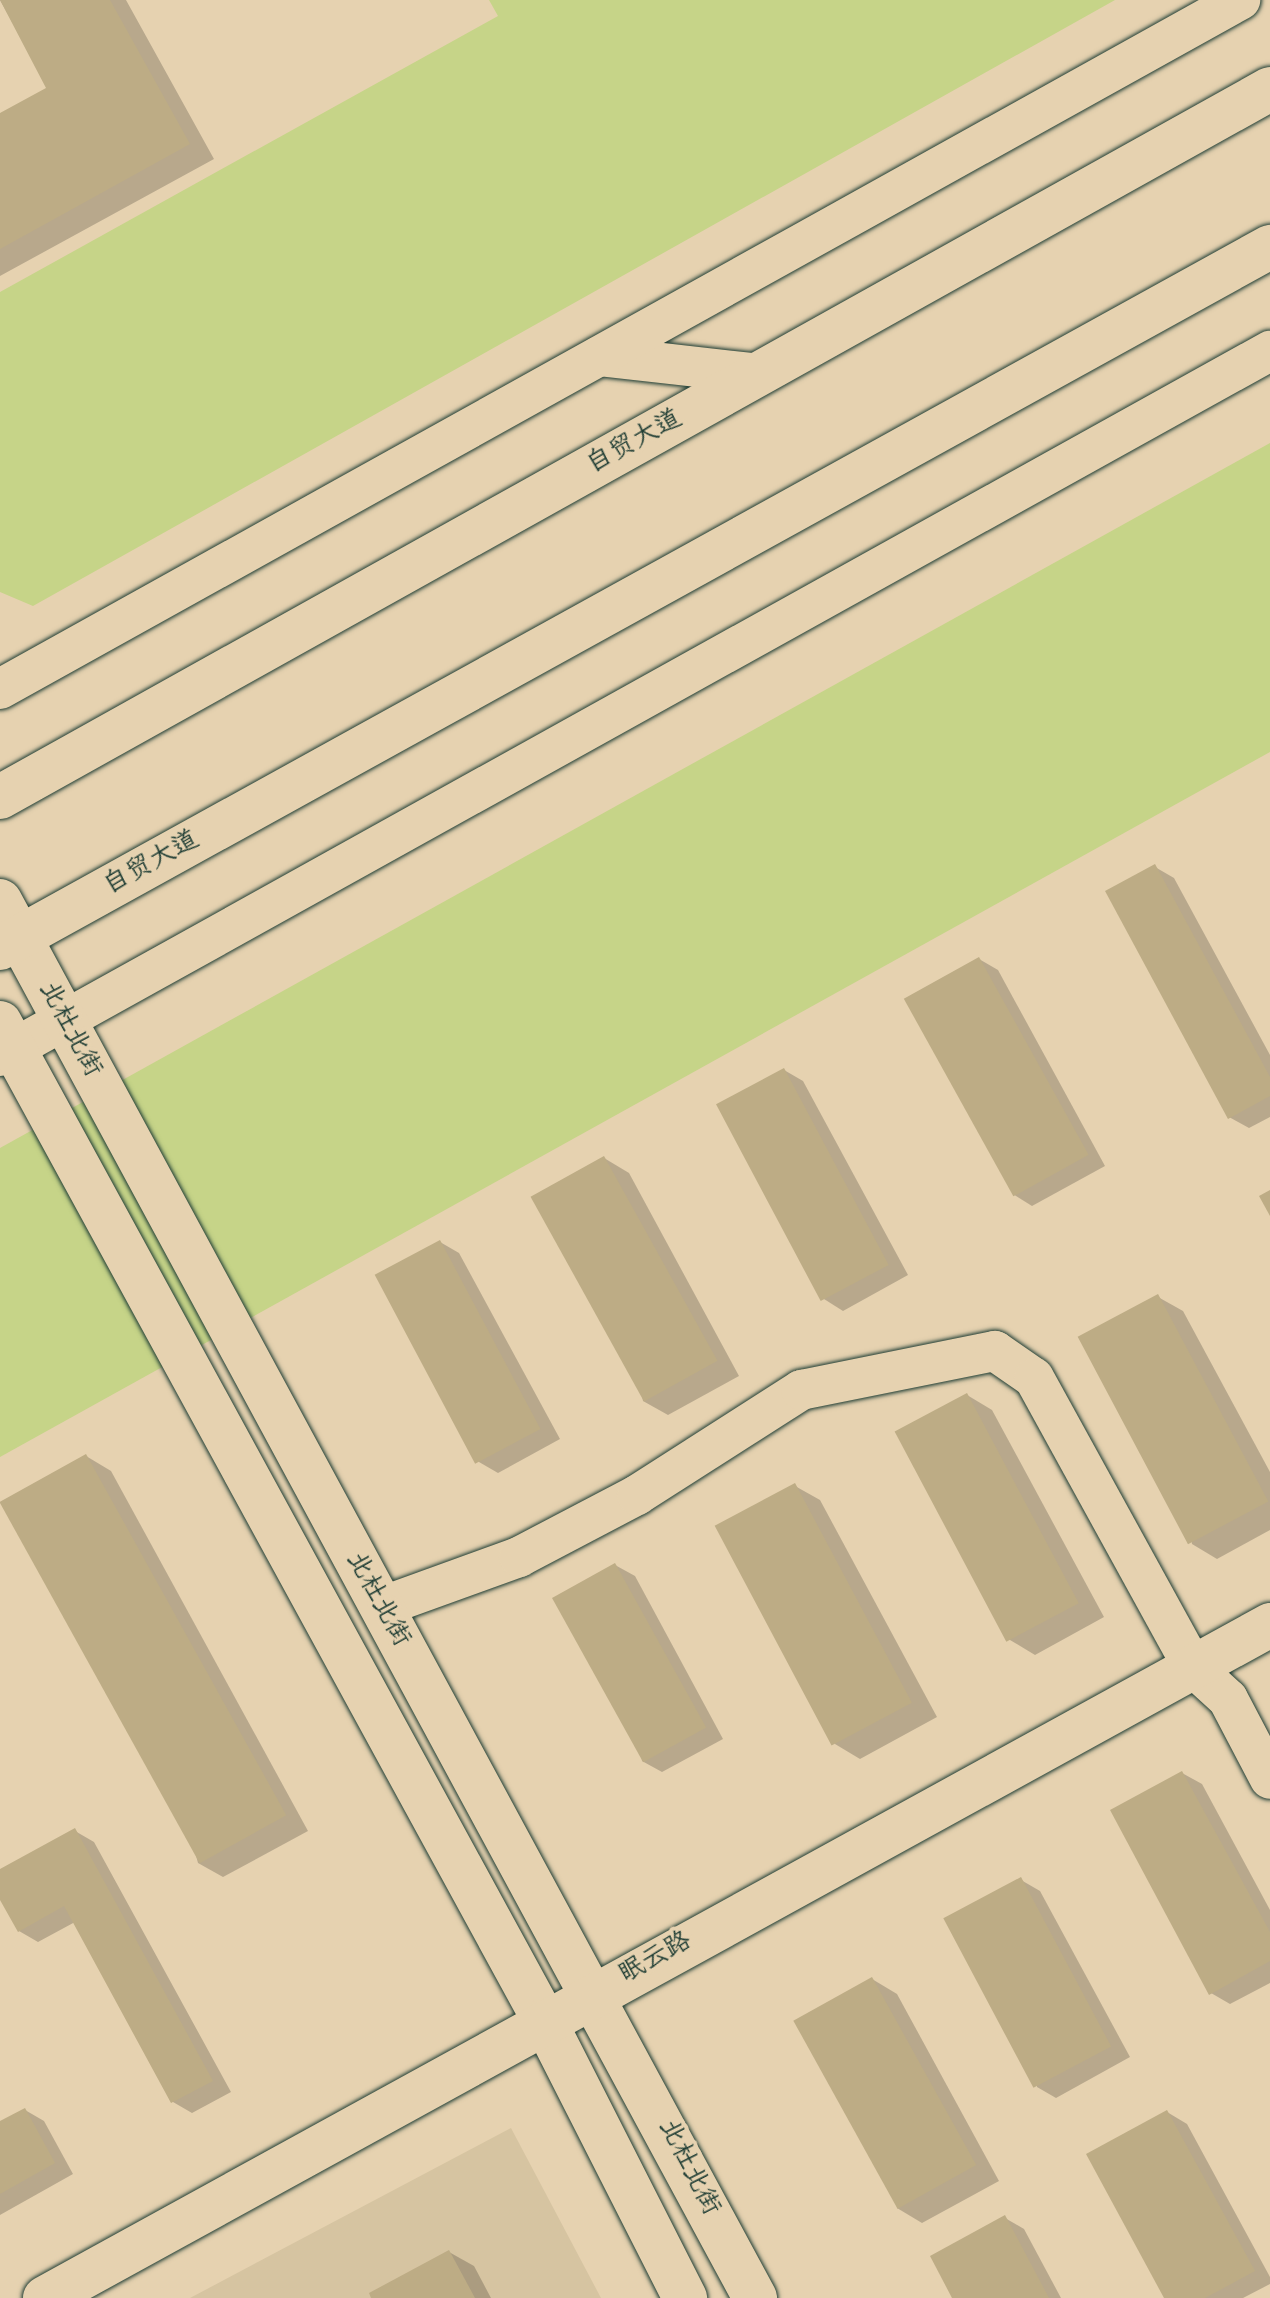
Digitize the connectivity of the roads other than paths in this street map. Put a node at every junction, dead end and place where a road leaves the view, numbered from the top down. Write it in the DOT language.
graph roads {
  1 [pos="1240,0"];
  2 [pos="1270,89"];
  3 [pos="1270,247"];
  4 [pos="1270,351"];
  5 [pos="600,356"];
  6 [pos="760,374"];
  7 [pos="0,689"];
  8 [pos="0,797"];
  9 [pos="7,929"];
  10 [pos="64,1021"];
  11 [pos="5,1043"];
  12 [pos="381,1607"];
  13 [pos="1270,1625"];
  14 [pos="1193,1667"];
  15 [pos="1270,1779"];
  16 [pos="593,1993"];
  17 [pos="544,2020"];
  18 [pos="45,2298"];
  19 [pos="685,2298"];
  20 [pos="755,2298"];
  1 -- 5 [label="street"];
  2 -- 6 [label="main road, 自贸大道"];
  3 -- 9 [label="main road, 自贸大道"];
  4 -- 10 [label="street"];
  5 -- 6 [label="street"];
  5 -- 7 [label="street"];
  6 -- 8 [label="main road, 自贸大道"];
  9 -- 10 [label="main road, 北杜北街"];
  10 -- 11 [label="street"];
  10 -- 12 [label="main road, 北杜北街"];
  11 -- 17 [label="main road"];
  12 -- 14 [label="street"];
  12 -- 16 [label="main road, 北杜北街"];
  13 -- 14 [label="main road, 眠云路"];
  14 -- 15 [label="street"];
  14 -- 16 [label="main road, 眠云路"];
  16 -- 17 [label="main road, 眠云路"];
  16 -- 20 [label="main road, 北杜北街"];
  17 -- 18 [label="main road, 眠云路"];
  17 -- 19 [label="main road"];
}
